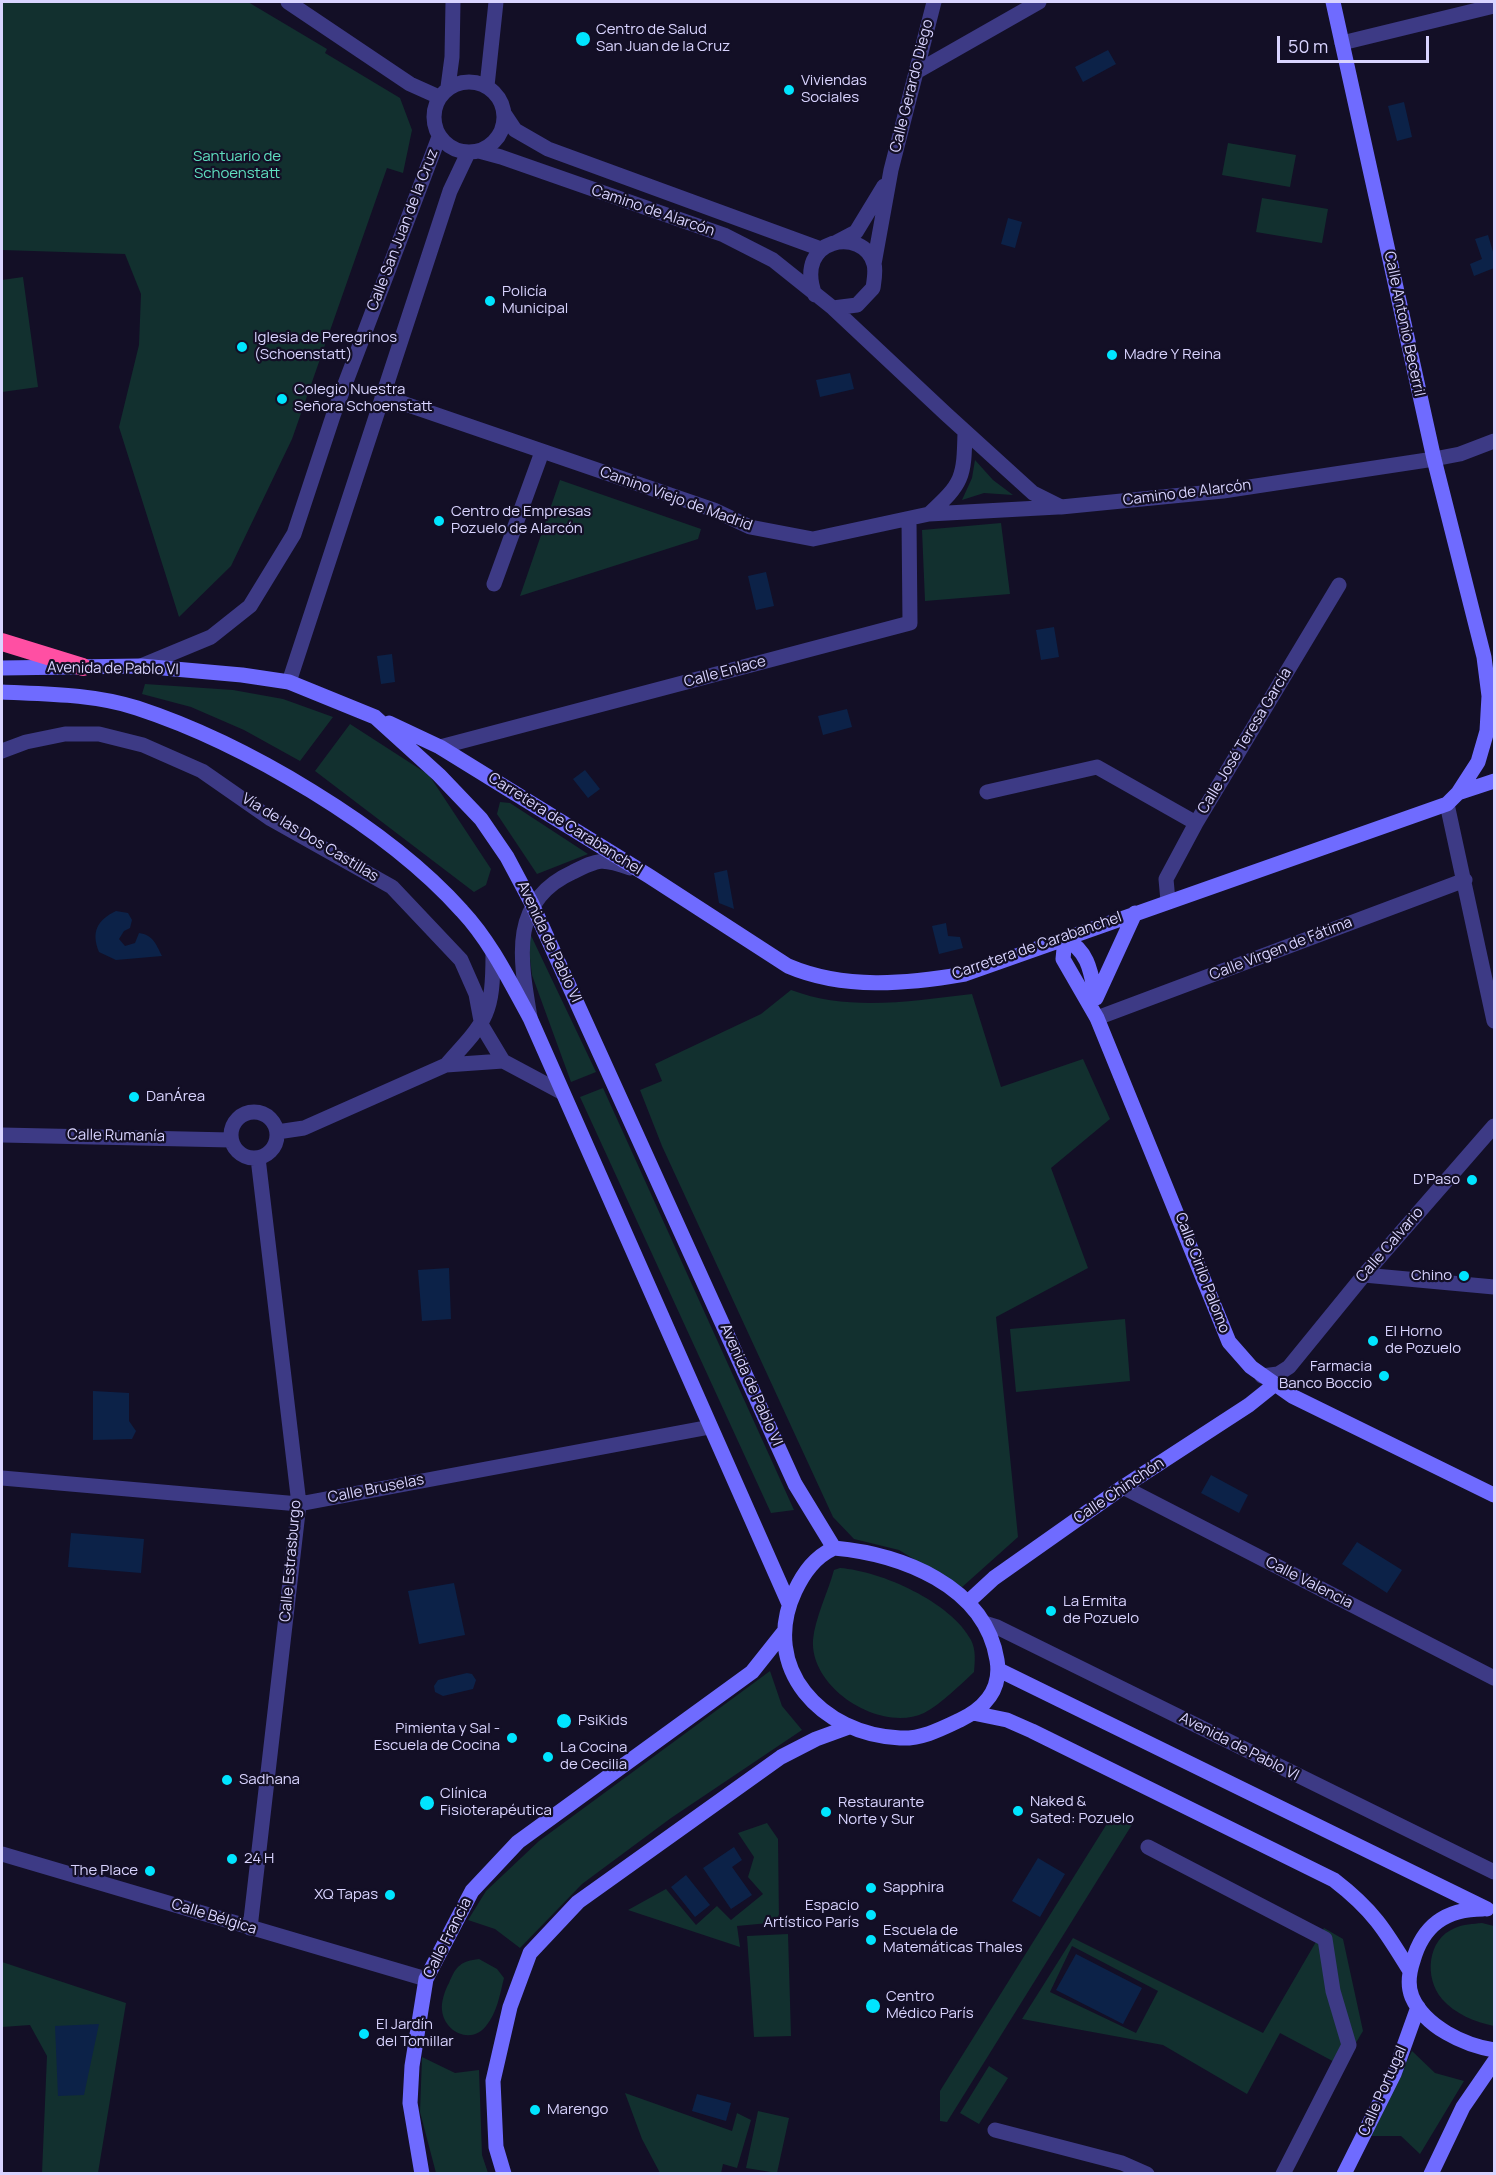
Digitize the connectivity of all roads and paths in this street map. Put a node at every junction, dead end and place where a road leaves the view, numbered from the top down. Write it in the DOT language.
graph roads {
  1 [pos="288,2"];
  2 [pos="453,2"];
  3 [pos="496,2"];
  4 [pos="934,2"];
  5 [pos="1039,2"];
  6 [pos="1333,2"];
  7 [pos="1494,6"];
  8 [pos="1342,43"];
  9 [pos="916,72"];
  10 [pos="487,86"];
  11 [pos="444,92"];
  12 [pos="505,115"];
  13 [pos="439,137"];
  14 [pos="473,152"];
  15 [pos="891,170"];
  16 [pos="837,242"];
  17 [pos="821,249"];
  18 [pos="874,264"];
  19 [pos="815,295"];
  20 [pos="834,308"];
  21 [pos="382,396"];
  22 [pos="965,432"];
  23 [pos="1494,441"];
  24 [pos="543,452"];
  25 [pos="1434,459"];
  26 [pos="1061,507"];
  27 [pos="929,514"];
  28 [pos="909,520"];
  29 [pos="494,584"];
  30 [pos="1339,585"];
  31 [pos="2,642"];
  32 [pos="1481,645"];
  33 [pos="1494,665"];
  34 [pos="141,666"];
  35 [pos="83,667"];
  36 [pos="2,668"];
  37 [pos="289,682"];
  38 [pos="2,692"];
  39 [pos="375,717"];
  40 [pos="440,747"];
  41 [pos="2,751"];
  42 [pos="1494,781"];
  43 [pos="987,792"];
  44 [pos="1453,799"];
  45 [pos="1196,823"];
  46 [pos="649,876"];
  47 [pos="1465,880"];
  48 [pos="1168,901"];
  49 [pos="532,904"];
  50 [pos="1135,913"];
  51 [pos="1065,939"];
  52 [pos="493,953"];
  53 [pos="1096,998"];
  54 [pos="530,1018"];
  55 [pos="1097,1018"];
  56 [pos="1494,1021"];
  57 [pos="482,1026"];
  58 [pos="503,1060"];
  59 [pos="446,1065"];
  60 [pos="561,1092"];
  61 [pos="1494,1126"];
  62 [pos="277,1132"];
  63 [pos="2,1135"];
  64 [pos="231,1140"];
  65 [pos="258,1158"];
  66 [pos="1364,1275"];
  67 [pos="1494,1287"];
  68 [pos="1289,1367"];
  69 [pos="1268,1380"];
  70 [pos="1292,1396"];
  71 [pos="710,1427"];
  72 [pos="2,1478"];
  73 [pos="1123,1487"];
  74 [pos="1494,1495"];
  75 [pos="299,1503"];
  76 [pos="834,1548"];
  77 [pos="968,1602"];
  78 [pos="789,1604"];
  79 [pos="984,1623"];
  80 [pos="783,1633"];
  81 [pos="999,1670"];
  82 [pos="1494,1678"];
  83 [pos="973,1713"];
  84 [pos="849,1727"];
  85 [pos="1148,1847"];
  86 [pos="2,1854"];
  87 [pos="1494,1872"];
  88 [pos="1492,1909"];
  89 [pos="250,1928"];
  90 [pos="1410,1971"];
  91 [pos="426,1979"];
  92 [pos="1418,2007"];
  93 [pos="1494,2050"];
  94 [pos="1494,2062"];
  95 [pos="995,2130"];
  96 [pos="422,2174"];
  97 [pos="504,2174"];
  98 [pos="1148,2174"];
  99 [pos="1283,2174"];
  100 [pos="1344,2174"];
  101 [pos="1431,2174"];
  1 -- 11 [label="street"];
  2 -- 11 [label="street"];
  3 -- 10 [label="street"];
  4 -- 9 [label="street, Calle Gerardo Diego"];
  5 -- 9 [label="street"];
  6 -- 8 [label="street, Calle Antonio Becerril"];
  7 -- 8 [label="street"];
  8 -- 25 [label="street, Calle Antonio Becerril"];
  9 -- 15 [label="street, Calle Gerardo Diego"];
  10 -- 11 [label="street"];
  10 -- 12 [label="street"];
  11 -- 13 [label="street"];
  12 -- 14 [label="street"];
  12 -- 17 [label="street, Camino de Alarcón"];
  13 -- 14 [label="street"];
  13 -- 34 [label="street, Calle San Juan de la Cruz"];
  14 -- 19 [label="street, Camino de Alarcón"];
  14 -- 21 [label="street, Calle San Juan de la Cruz"];
  15 -- 16 [label="street, Calle Gerardo Diego"];
  15 -- 18 [label="street, Calle Gerardo Diego"];
  16 -- 17 [label="street"];
  16 -- 18 [label="street"];
  17 -- 19 [label="street"];
  18 -- 20 [label="street"];
  19 -- 20 [label="street"];
  20 -- 22 [label="street"];
  21 -- 24 [label="street, Camino Viejo de Madrid"];
  21 -- 37 [label="street, Calle San Juan de la Cruz"];
  22 -- 26 [label="street"];
  22 -- 27 [label="street"];
  23 -- 25 [label="street, Camino de Alarcón"];
  24 -- 28 [label="street, Camino Viejo de Madrid"];
  24 -- 29 [label="street"];
  25 -- 26 [label="street, Camino de Alarcón"];
  25 -- 32 [label="street, Calle Antonio Becerril"];
  26 -- 27 [label="street, Camino Viejo de Madrid"];
  27 -- 28 [label="street, Camino Viejo de Madrid"];
  28 -- 40 [label="street, Calle Enlace"];
  30 -- 45 [label="street, Calle José Teresa García"];
  31 -- 35 [label="highway"];
  32 -- 33 [label="street, Calle Antonio Becerril"];
  32 -- 44 [label="street, Calle Antonio Becerril"];
  34 -- 35 [label="street, Avenida de Pablo VI"];
  34 -- 37 [label="street, Avenida de Pablo VI"];
  35 -- 36 [label="street, Avenida de Pablo VI"];
  37 -- 39 [label="street, Avenida de Pablo VI"];
  38 -- 52 [label="street, Avenida de Pablo VI"];
  39 -- 40 [label="street, Carretera de Carabanchel"];
  39 -- 49 [label="street, Avenida de Pablo VI"];
  40 -- 46 [label="street, Carretera de Carabanchel"];
  41 -- 57 [label="street, Vía de las Dos Castillas"];
  42 -- 44 [label="street, Carretera de Carabanchel"];
  43 -- 45 [label="street"];
  44 -- 47 [label="street"];
  44 -- 48 [label="street, Carretera de Carabanchel"];
  45 -- 48 [label="street, Calle José Teresa García"];
  46 -- 49 [label="street"];
  46 -- 51 [label="street, Carretera de Carabanchel"];
  47 -- 55 [label="street, Calle Virgen de Fátima"];
  47 -- 56 [label="street"];
  48 -- 50 [label="street, Carretera de Carabanchel"];
  49 -- 54 [label="street"];
  49 -- 76 [label="street, Avenida de Pablo VI"];
  50 -- 51 [label="street, Carretera de Carabanchel"];
  50 -- 53 [label="street, Calle Cirilo Palomo"];
  51 -- 53 [label="street, Calle Cirilo Palomo"];
  51 -- 55 [label="street, Calle Cirilo Palomo"];
  52 -- 54 [label="street, Avenida de Pablo VI"];
  52 -- 57 [label="street"];
  53 -- 55 [label="street, Calle Cirilo Palomo"];
  54 -- 60 [label="street, Avenida de Pablo VI"];
  55 -- 69 [label="street, Calle Cirilo Palomo"];
  57 -- 58 [label="street, Vía de las Dos Castillas"];
  57 -- 59 [label="street"];
  58 -- 59 [label="street"];
  58 -- 60 [label="street, Vía de las Dos Castillas"];
  59 -- 62 [label="street"];
  60 -- 71 [label="street, Avenida de Pablo VI"];
  61 -- 66 [label="street, Calle Calvario"];
  62 -- 64 [label="street"];
  62 -- 65 [label="street"];
  63 -- 64 [label="street, Calle Rumanía"];
  64 -- 65 [label="street"];
  65 -- 75 [label="street, Calle Estrasburgo"];
  66 -- 67 [label="street"];
  66 -- 68 [label="street, Calle Calvario"];
  68 -- 69 [label="street"];
  68 -- 70 [label="street"];
  69 -- 70 [label="street, Calle Cirilo Palomo"];
  69 -- 73 [label="street, Calle Chinchón"];
  70 -- 74 [label="street, Calle Cirilo Palomo"];
  71 -- 75 [label="street, Calle Bruselas"];
  71 -- 78 [label="street, Avenida de Pablo VI"];
  72 -- 75 [label="street, Calle Bruselas"];
  73 -- 77 [label="street, Calle Chinchón"];
  73 -- 82 [label="street, Calle Valencia"];
  75 -- 89 [label="street, Calle Estrasburgo"];
  76 -- 77 [label="street"];
  76 -- 78 [label="street"];
  77 -- 79 [label="street"];
  78 -- 80 [label="street"];
  79 -- 81 [label="street"];
  79 -- 87 [label="street, Avenida de Pablo VI"];
  80 -- 84 [label="street"];
  80 -- 91 [label="street, Calle Francia"];
  81 -- 83 [label="street"];
  81 -- 88 [label="street"];
  83 -- 84 [label="street"];
  83 -- 90 [label="street"];
  84 -- 97 [label="street"];
  85 -- 99 [label="street"];
  86 -- 89 [label="street, Calle Bélgica"];
  88 -- 90 [label="street"];
  89 -- 91 [label="street, Calle Bélgica"];
  90 -- 92 [label="street"];
  91 -- 96 [label="street, Calle Francia"];
  92 -- 93 [label="street"];
  92 -- 100 [label="street, Calle Portugal"];
  94 -- 101 [label="street"];
  95 -- 98 [label="street"];
}
